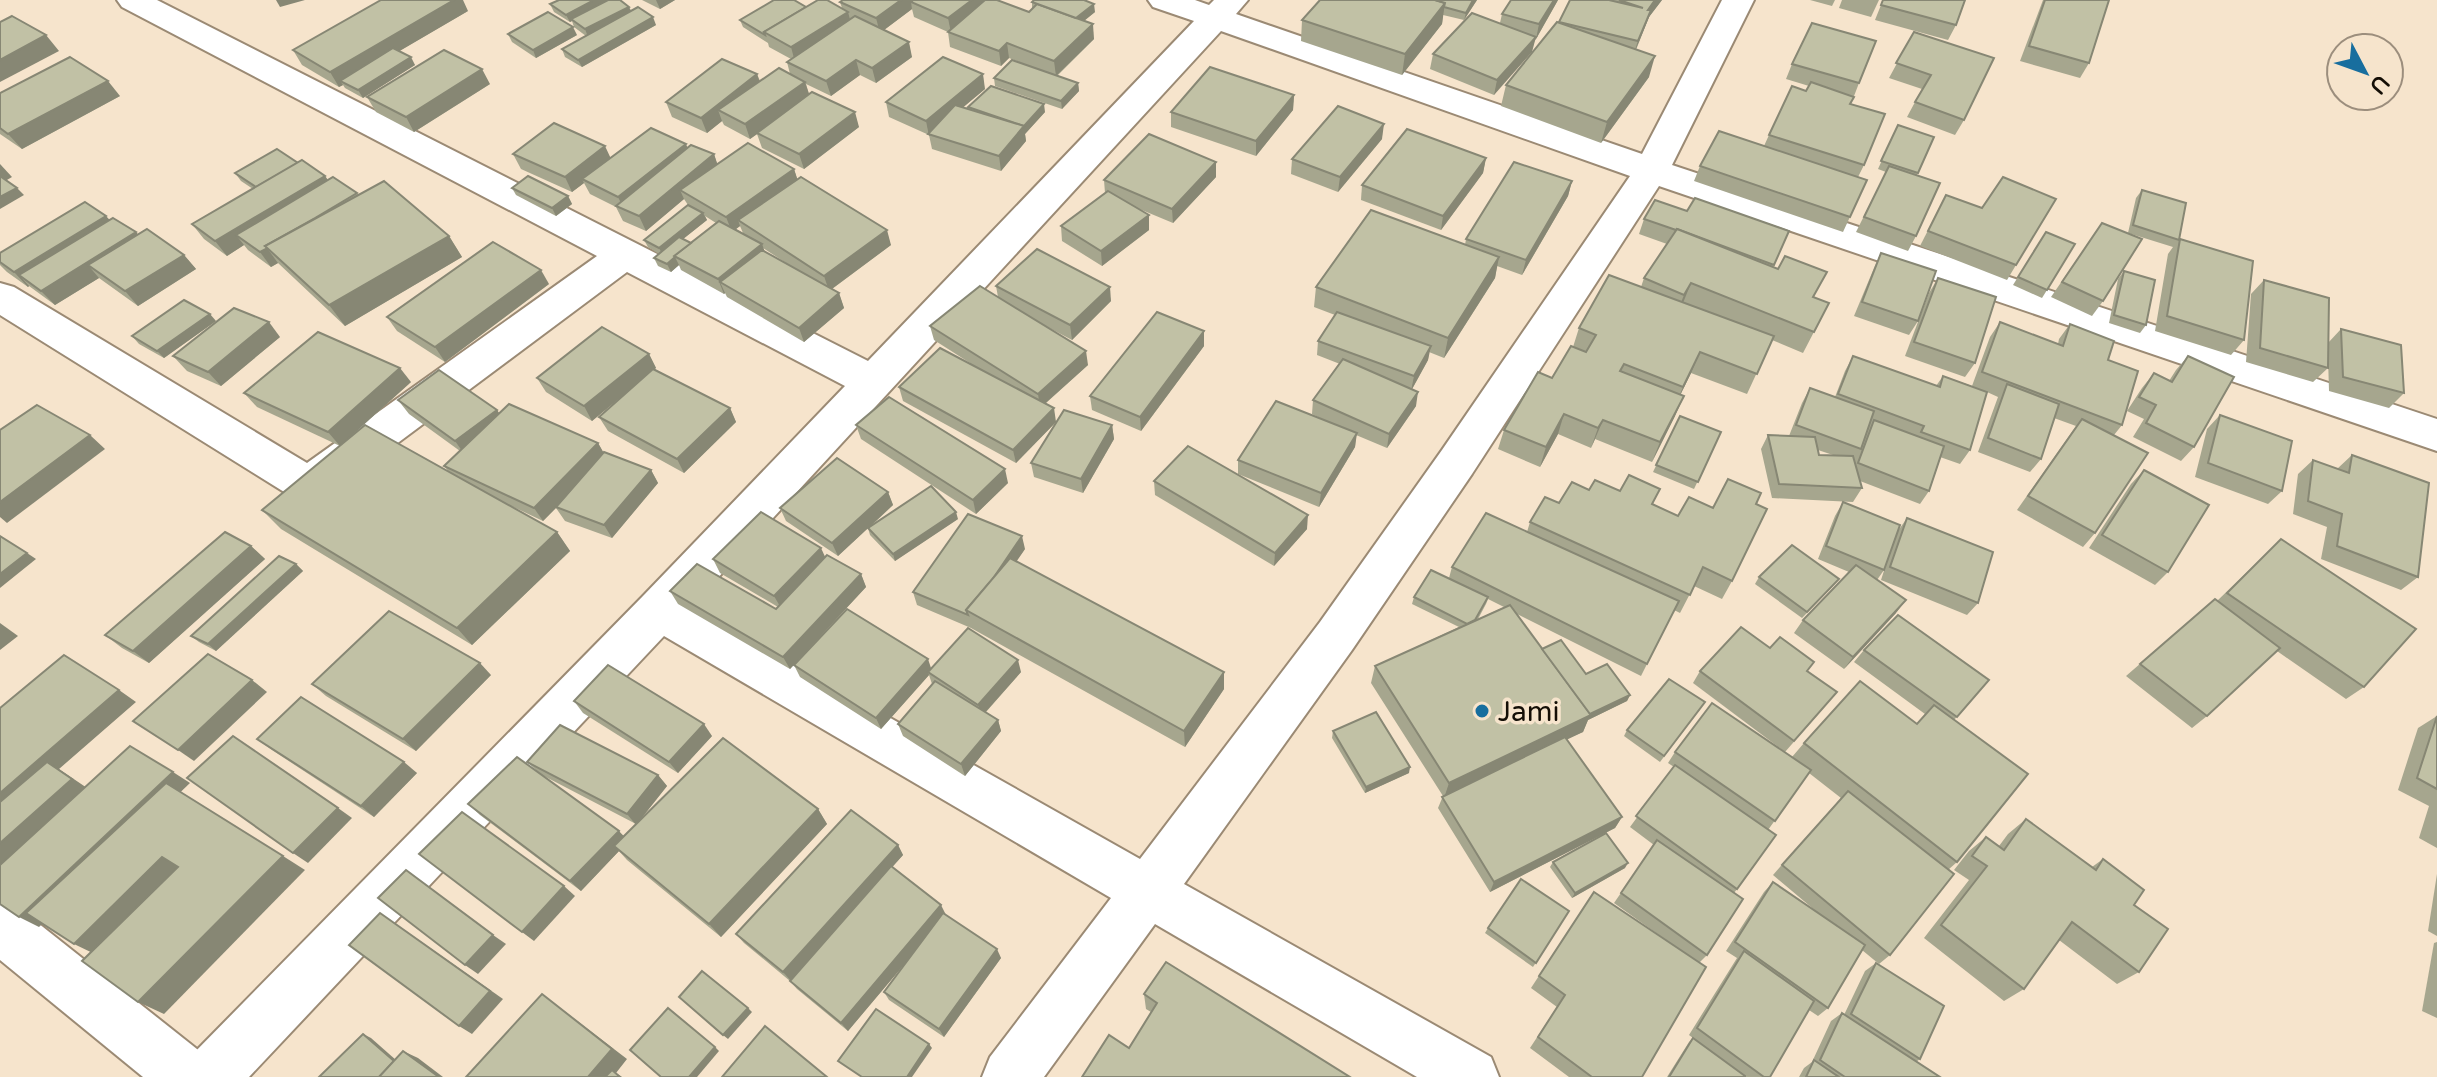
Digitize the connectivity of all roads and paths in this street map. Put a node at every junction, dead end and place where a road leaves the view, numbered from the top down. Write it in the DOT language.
graph roads {
  1 [pos="133,0"];
  2 [pos="1164,0"];
  3 [pos="1738,0"];
  4 [pos="1223,9"];
  5 [pos="1651,171"];
  6 [pos="624,255"];
  7 [pos="0,297"];
  8 [pos="873,382"];
  9 [pos="2437,435"];
  10 [pos="659,610"];
  11 [pos="1150,890"];
  12 [pos="0,926"];
  13 [pos="187,1077"];
  14 [pos="210,1077"];
  15 [pos="1010,1077"];
  16 [pos="1471,1077"];
  1 -- 6 [label="main road"];
  2 -- 4 [label="main road"];
  3 -- 5 [label="main road"];
  4 -- 5 [label="main road"];
  4 -- 8 [label="main road"];
  5 -- 9 [label="main road"];
  5 -- 11 [label="main road"];
  6 -- 7 [label="main road"];
  6 -- 8 [label="main road"];
  8 -- 10 [label="main road"];
  10 -- 11 [label="main road"];
  10 -- 14 [label="main road"];
  11 -- 15 [label="main road"];
  11 -- 16 [label="main road"];
  12 -- 13 [label="main road"];
}
